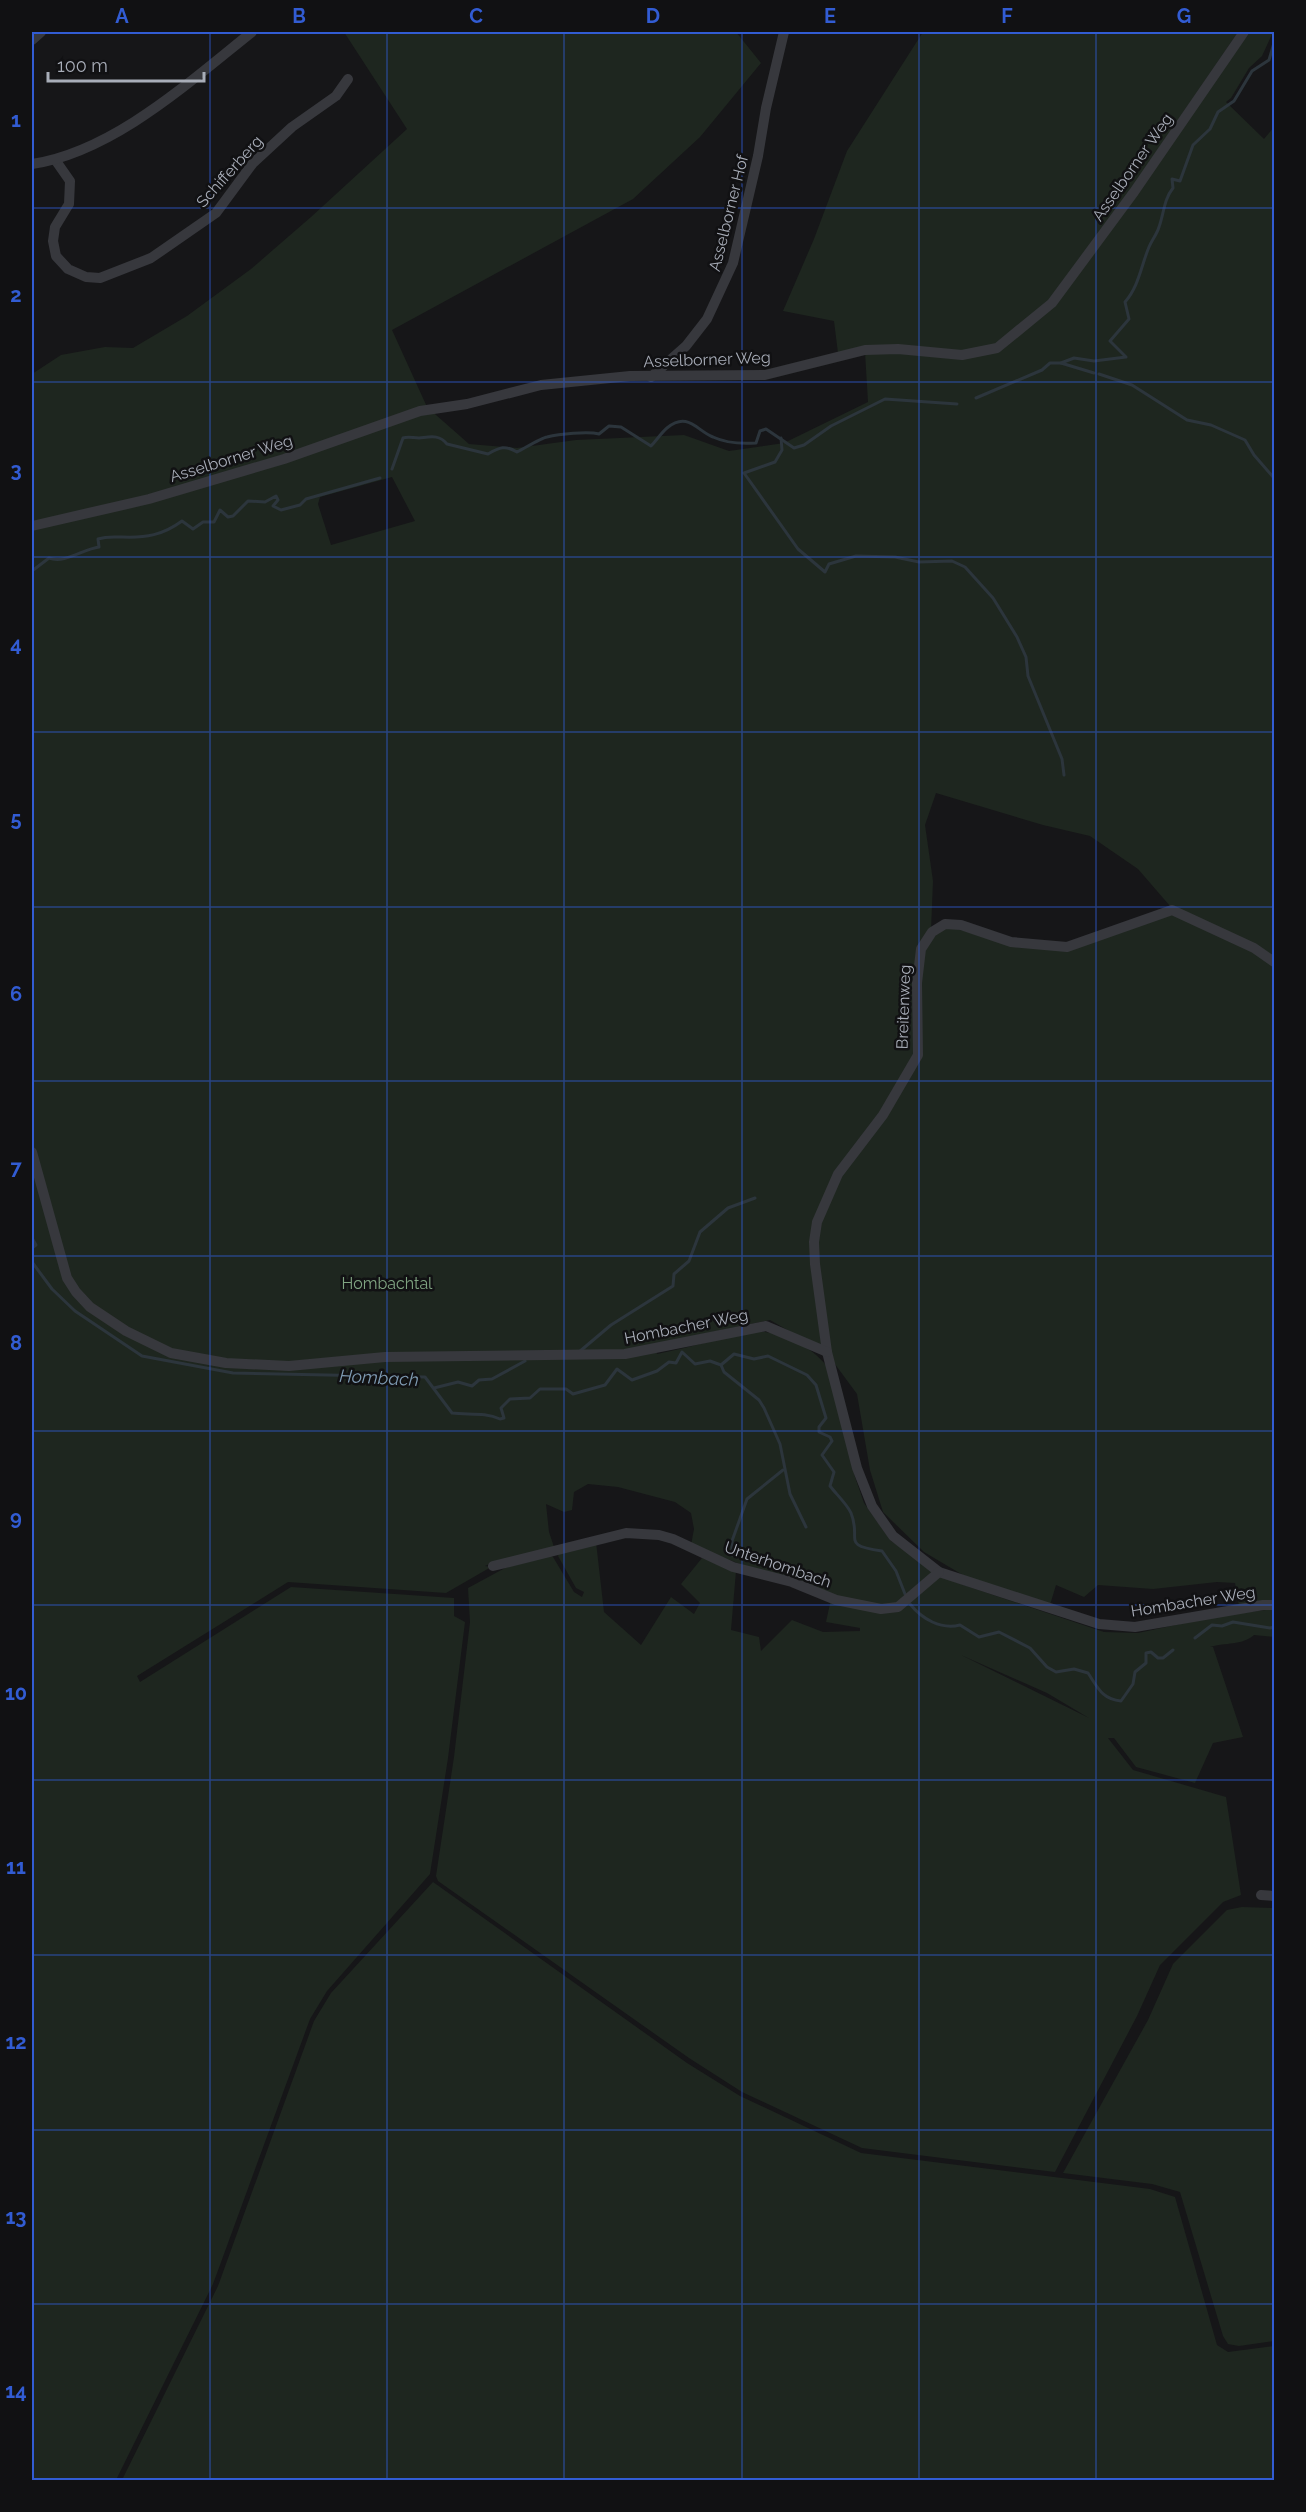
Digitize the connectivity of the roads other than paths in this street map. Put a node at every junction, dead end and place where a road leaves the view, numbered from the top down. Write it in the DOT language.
graph roads {
  1 [pos="41,32"];
  2 [pos="252,32"];
  3 [pos="784,32"];
  4 [pos="1244,32"];
  5 [pos="32,40"];
  6 [pos="348,79"];
  7 [pos="56,161"];
  8 [pos="32,165"];
  9 [pos="651,377"];
  10 [pos="32,526"];
  11 [pos="1275,962"];
  12 [pos="32,1152"];
  13 [pos="826,1352"];
  14 [pos="493,1566"];
  15 [pos="939,1572"];
  16 [pos="1275,1605"];
  17 [pos="1261,1895"];
  18 [pos="1275,1896"];
  1 -- 5 [label="street"];
  2 -- 7 [label="street"];
  3 -- 9 [label="street, Asselborner Hof"];
  4 -- 9 [label="street, Asselborner Weg"];
  6 -- 7 [label="street, Schifferberg"];
  7 -- 8 [label="street"];
  9 -- 10 [label="street, Asselborner Weg"];
  11 -- 13 [label="street, Breitenweg"];
  12 -- 13 [label="street, Hombacher Weg"];
  13 -- 15 [label="street, Hombacher Weg"];
  14 -- 15 [label="street, Unterhombach"];
  15 -- 16 [label="street, Hombacher Weg"];
  17 -- 18 [label="street"];
}
